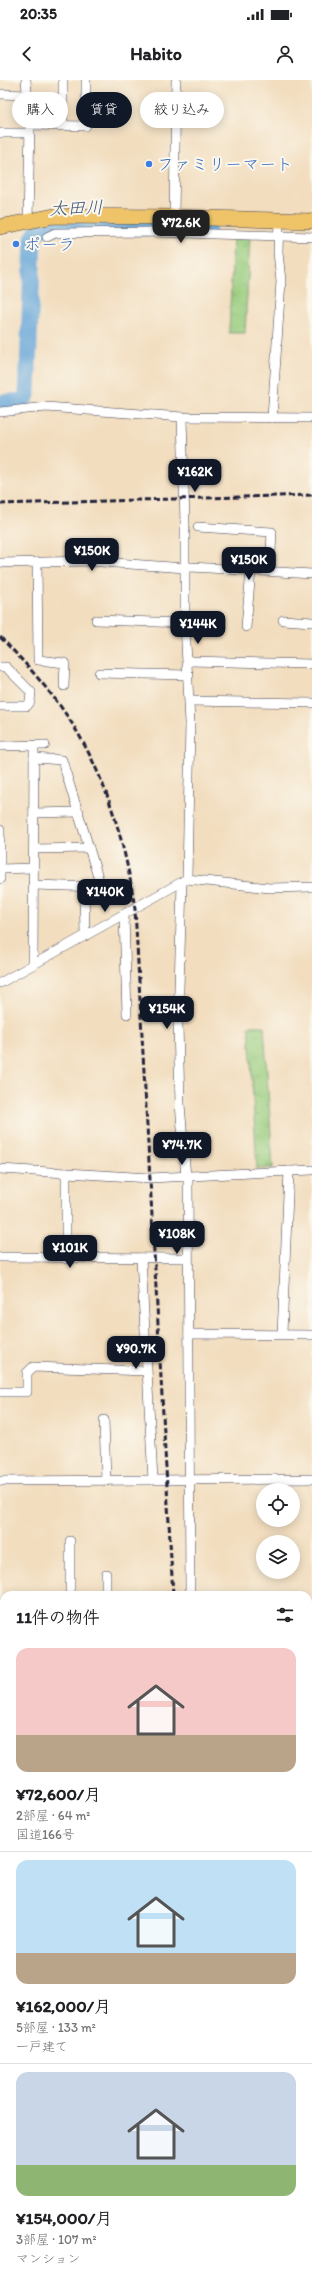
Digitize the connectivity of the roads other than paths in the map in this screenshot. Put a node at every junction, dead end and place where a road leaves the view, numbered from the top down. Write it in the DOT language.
graph roads {
  1 [pos="26,80"];
  2 [pos="63,80"];
  3 [pos="86,80"];
  4 [pos="176,80"];
  5 [pos="27,92"];
  6 [pos="63,92"];
  7 [pos="0,94"];
  8 [pos="12,94"];
  9 [pos="68,126"];
  10 [pos="41,128"];
  11 [pos="30,129"];
  12 [pos="0,133"];
  13 [pos="174,217"];
  14 [pos="28,221"];
  15 [pos="312,221"];
  16 [pos="155,225"];
  17 [pos="0,227"];
  18 [pos="241,228"];
  19 [pos="278,230"];
  20 [pos="47,237"];
  21 [pos="312,237"];
  22 [pos="0,412"];
  23 [pos="182,417"];
  24 [pos="272,418"];
  25 [pos="312,418"];
  26 [pos="198,527"];
  27 [pos="37,562"];
  28 [pos="0,563"];
  29 [pos="184,568"];
  30 [pos="251,570"];
  31 [pos="270,571"];
  32 [pos="312,574"];
  33 [pos="96,620"];
  34 [pos="283,620"];
  35 [pos="312,622"];
  36 [pos="185,623"];
  37 [pos="246,627"];
  38 [pos="189,661"];
  39 [pos="312,664"];
  40 [pos="0,667"];
  41 [pos="100,673"];
  42 [pos="189,675"];
  43 [pos="64,686"];
  44 [pos="190,701"];
  45 [pos="312,703"];
  46 [pos="0,706"];
  47 [pos="45,745"];
  48 [pos="0,746"];
  49 [pos="34,746"];
  50 [pos="34,758"];
  51 [pos="78,812"];
  52 [pos="34,813"];
  53 [pos="0,830"];
  54 [pos="89,848"];
  55 [pos="34,849"];
  56 [pos="33,868"];
  57 [pos="0,869"];
  58 [pos="0,879"];
  59 [pos="184,881"];
  60 [pos="33,885"];
  61 [pos="84,887"];
  62 [pos="312,887"];
  63 [pos="124,915"];
  64 [pos="85,936"];
  65 [pos="32,964"];
  66 [pos="0,983"];
  67 [pos="127,1014"];
  68 [pos="0,1169"];
  69 [pos="312,1170"];
  70 [pos="290,1171"];
  71 [pos="66,1173"];
  72 [pos="187,1177"];
  73 [pos="0,1257"];
  74 [pos="141,1258"];
  75 [pos="188,1258"];
  76 [pos="66,1259"];
  77 [pos="189,1334"];
  78 [pos="282,1334"];
  79 [pos="312,1335"];
  80 [pos="146,1371"];
  81 [pos="0,1392"];
  82 [pos="104,1420"];
  83 [pos="312,1479"];
  84 [pos="153,1480"];
  85 [pos="0,1481"];
  86 [pos="106,1481"];
  87 [pos="189,1481"];
  88 [pos="70,1541"];
  89 [pos="106,1574"];
  90 [pos="70,1591"];
  91 [pos="106,1591"];
  92 [pos="190,1591"];
  1 -- 5 [label="street"];
  2 -- 6 [label="street"];
  3 -- 9 [label="street"];
  4 -- 13 [label="street"];
  7 -- 8 [label="street"];
  10 -- 11 [label="street"];
  11 -- 12 [label="street"];
  11 -- 14 [label="street"];
  13 -- 16 [label="highway"];
  13 -- 18 [label="highway"];
  14 -- 16 [label="highway"];
  14 -- 17 [label="highway"];
  15 -- 19 [label="highway"];
  16 -- 18 [label="street"];
  16 -- 20 [label="street"];
  18 -- 19 [label="highway"];
  19 -- 21 [label="street"];
  19 -- 24 [label="street"];
  22 -- 23 [label="street"];
  23 -- 24 [label="street"];
  23 -- 29 [label="street"];
  24 -- 25 [label="street"];
  26 -- 31 [label="street"];
  27 -- 28 [label="street"];
  27 -- 29 [label="street"];
  27 -- 43 [label="street"];
  29 -- 30 [label="street"];
  29 -- 36 [label="street"];
  30 -- 31 [label="street"];
  30 -- 37 [label="street"];
  31 -- 32 [label="street"];
  33 -- 36 [label="street"];
  34 -- 35 [label="street"];
  36 -- 38 [label="street"];
  38 -- 39 [label="street"];
  38 -- 42 [label="street"];
  40 -- 46 [label="street"];
  41 -- 42 [label="street"];
  42 -- 44 [label="street"];
  44 -- 45 [label="street"];
  44 -- 59 [label="street"];
  47 -- 49 [label="street"];
  48 -- 49 [label="street"];
  49 -- 50 [label="street"];
  50 -- 51 [label="street"];
  50 -- 52 [label="street"];
  51 -- 52 [label="street"];
  51 -- 54 [label="street"];
  52 -- 55 [label="street"];
  53 -- 57 [label="street"];
  54 -- 55 [label="street"];
  54 -- 61 [label="street"];
  55 -- 56 [label="street"];
  56 -- 57 [label="street"];
  56 -- 60 [label="street"];
  57 -- 58 [label="street"];
  59 -- 62 [label="street"];
  59 -- 63 [label="street"];
  59 -- 72 [label="street"];
  60 -- 61 [label="street"];
  60 -- 65 [label="street"];
  61 -- 64 [label="street"];
  63 -- 64 [label="street"];
  63 -- 67 [label="street"];
  64 -- 65 [label="street"];
  65 -- 66 [label="street"];
  68 -- 71 [label="street"];
  69 -- 70 [label="street"];
  70 -- 72 [label="street"];
  70 -- 78 [label="street"];
  71 -- 72 [label="street"];
  71 -- 76 [label="street"];
  72 -- 75 [label="street"];
  73 -- 76 [label="street"];
  74 -- 75 [label="street"];
  74 -- 76 [label="street"];
  74 -- 80 [label="street"];
  75 -- 77 [label="street"];
  77 -- 78 [label="street"];
  77 -- 87 [label="street"];
  78 -- 79 [label="street"];
  80 -- 81 [label="street"];
  80 -- 84 [label="street"];
  82 -- 86 [label="street"];
  83 -- 87 [label="street"];
  84 -- 86 [label="street"];
  84 -- 87 [label="street"];
  85 -- 86 [label="street"];
  87 -- 92 [label="street"];
  88 -- 90 [label="street"];
  89 -- 91 [label="street"];
}
